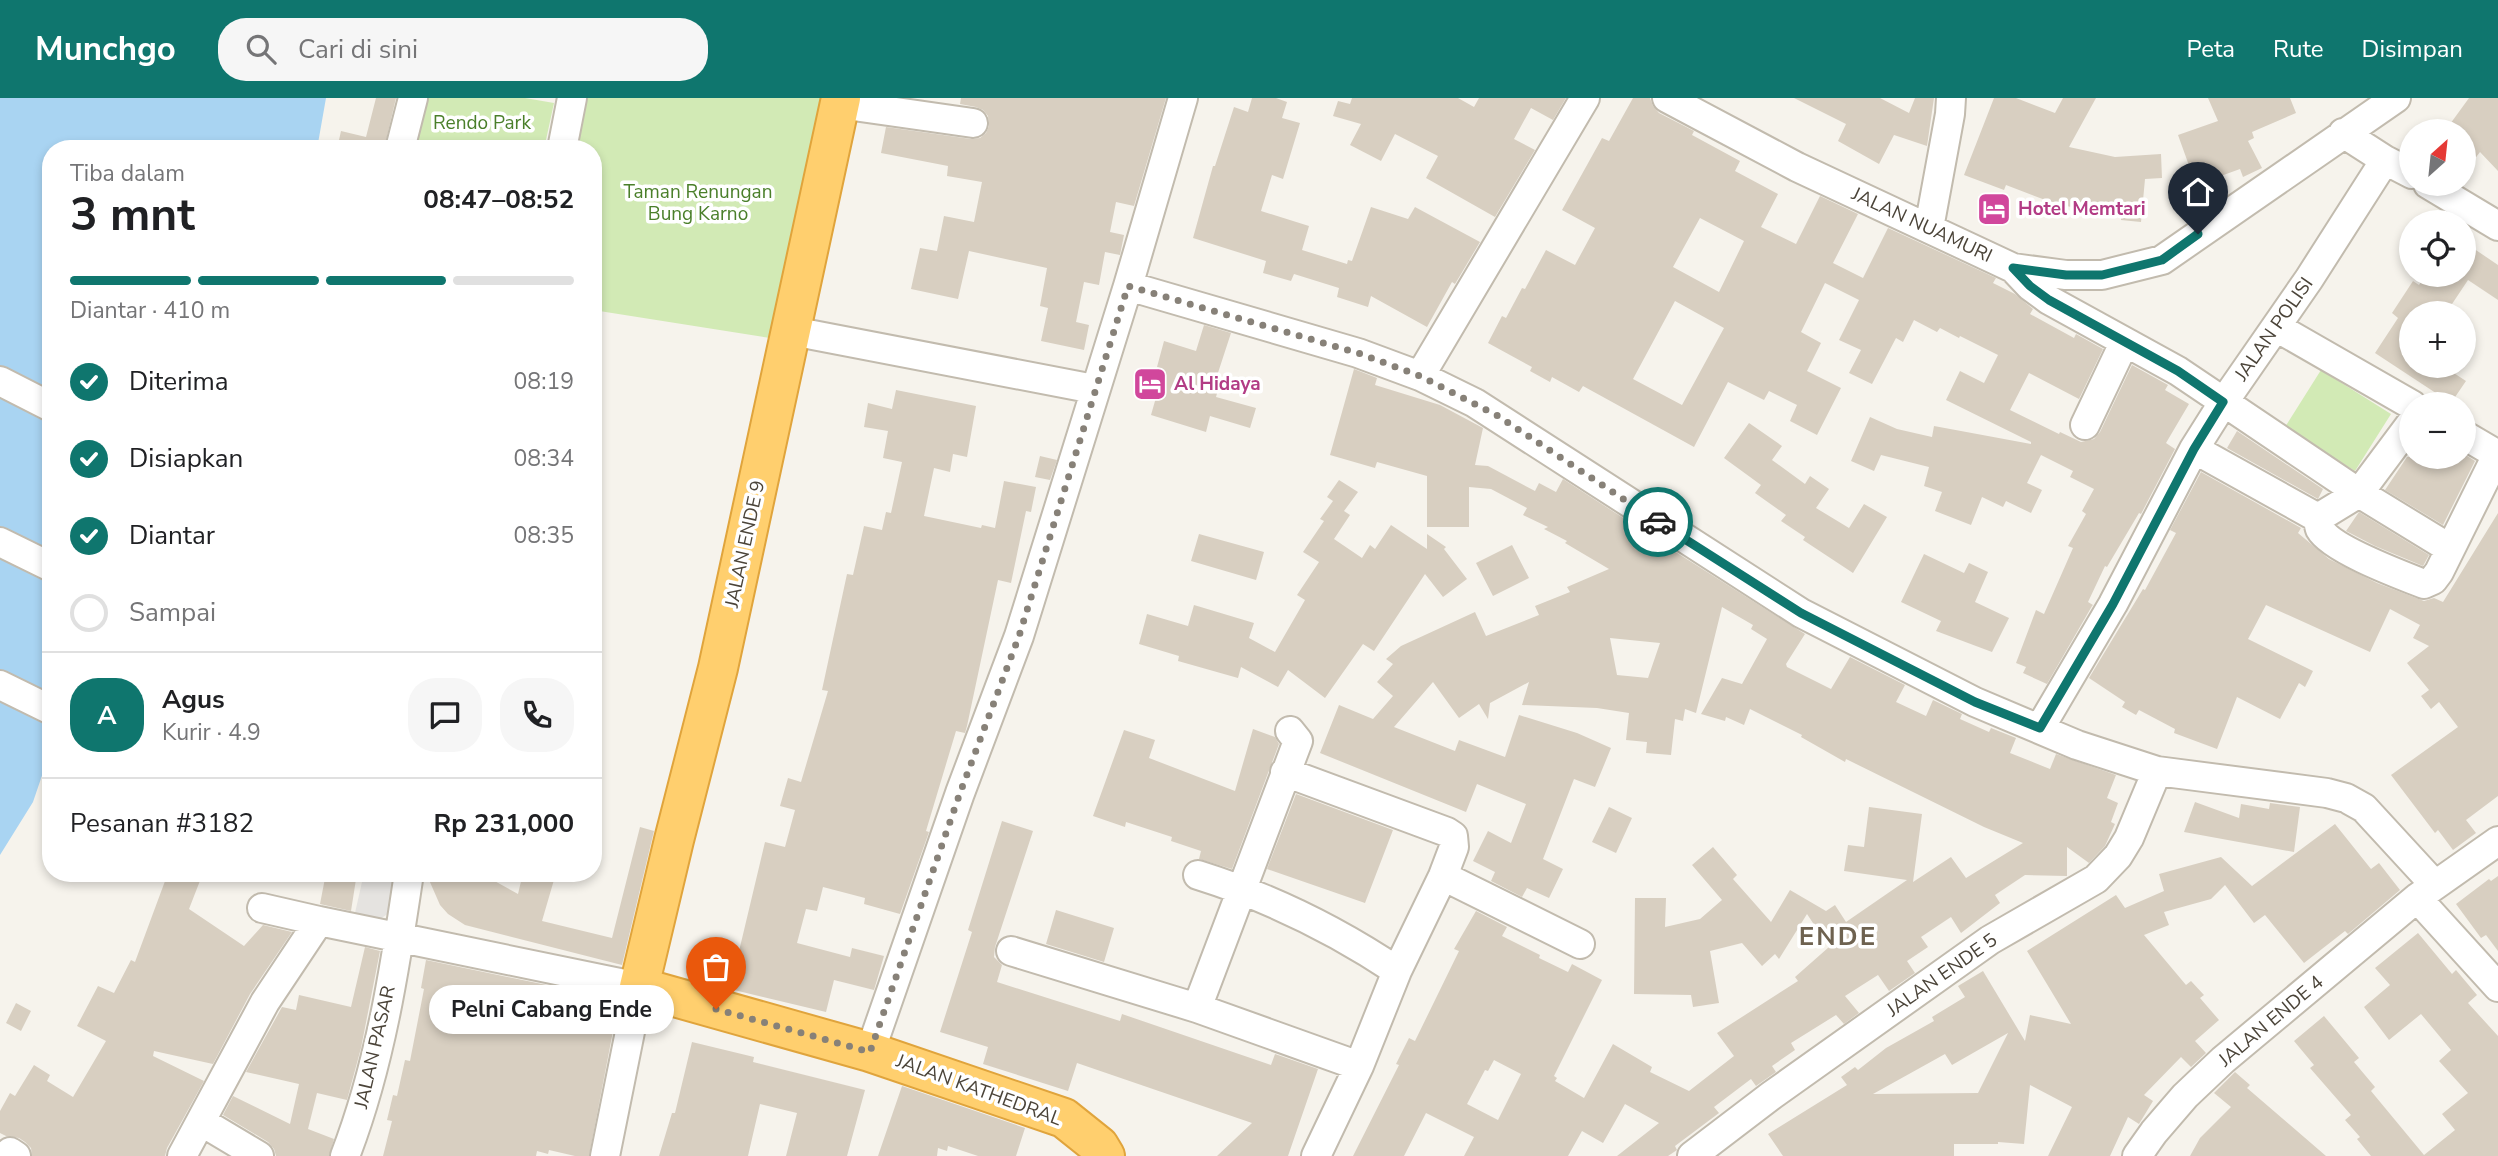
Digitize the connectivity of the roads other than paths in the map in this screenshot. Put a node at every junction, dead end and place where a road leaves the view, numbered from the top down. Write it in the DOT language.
graph roads {
  1 [pos="413,98"];
  2 [pos="572,98"];
  3 [pos="1183,98"];
  4 [pos="1584,98"];
  5 [pos="1667,98"];
  6 [pos="1951,98"];
  7 [pos="2396,98"];
  8 [pos="840,101"];
  9 [pos="973,123"];
  10 [pos="2343,133"];
  11 [pos="402,140"];
  12 [pos="564,140"];
  13 [pos="2385,160"];
  14 [pos="2399,167"];
  15 [pos="2448,196"];
  16 [pos="2498,226"];
  17 [pos="1929,228"];
  18 [pos="2013,268"];
  19 [pos="1128,286"];
  20 [pos="2276,327"];
  21 [pos="792,331"];
  22 [pos="2124,343"];
  23 [pos="1420,376"];
  24 [pos="0,381"];
  25 [pos="1094,389"];
  26 [pos="2399,398"];
  27 [pos="42,402"];
  28 [pos="2223,402"];
  29 [pos="2085,425"];
  30 [pos="2399,439"];
  31 [pos="2476,442"];
  32 [pos="2194,449"];
  33 [pos="2498,454"];
  34 [pos="2359,493"];
  35 [pos="2318,518"];
  36 [pos="0,542"];
  37 [pos="2449,548"];
  38 [pos="42,563"];
  39 [pos="0,685"];
  40 [pos="42,706"];
  41 [pos="2040,728"];
  42 [pos="1290,731"];
  43 [pos="2157,771"];
  44 [pos="1285,772"];
  45 [pos="2498,841"];
  46 [pos="1198,875"];
  47 [pos="1443,876"];
  48 [pos="408,882"];
  49 [pos="1241,888"];
  50 [pos="2426,891"];
  51 [pos="262,908"];
  52 [pos="319,921"];
  53 [pos="400,937"];
  54 [pos="1580,944"];
  55 [pos="1011,951"];
  56 [pos="1397,971"];
  57 [pos="639,987"];
  58 [pos="2498,987"];
  59 [pos="1197,1008"];
  60 [pos="870,1052"];
  61 [pos="1359,1066"];
  62 [pos="202,1122"];
  63 [pos="182,1156"];
  64 [pos="259,1156"];
  65 [pos="345,1156"];
  66 [pos="605,1156"];
  67 [pos="1105,1156"];
  68 [pos="1316,1156"];
  69 [pos="1692,1156"];
  70 [pos="2137,1156"];
  1 -- 11 [label="street"];
  2 -- 12 [label="street"];
  3 -- 19 [label="street"];
  4 -- 23 [label="street"];
  5 -- 17 [label="street, JALAN NUAMURI"];
  6 -- 17 [label="street"];
  7 -- 10 [label="street, JALAN NUAMURI"];
  8 -- 9 [label="street"];
  8 -- 21 [label="highway, JALAN ENDE 9"];
  10 -- 13 [label="street"];
  10 -- 18 [label="street, JALAN NUAMURI"];
  13 -- 14 [label="street"];
  13 -- 20 [label="street, JALAN POLISI"];
  15 -- 16 [label="street"];
  17 -- 18 [label="street, JALAN NUAMURI"];
  18 -- 22 [label="street"];
  19 -- 23 [label="street"];
  19 -- 25 [label="street"];
  20 -- 26 [label="street"];
  20 -- 28 [label="street, JALAN POLISI"];
  21 -- 25 [label="street"];
  21 -- 57 [label="highway, JALAN ENDE 9"];
  22 -- 28 [label="street"];
  22 -- 29 [label="street"];
  23 -- 41 [label="street"];
  24 -- 27 [label="street"];
  25 -- 60 [label="street"];
  28 -- 32 [label="street, JALAN POLISI"];
  28 -- 34 [label="street"];
  30 -- 34 [label="street"];
  31 -- 33 [label="street"];
  32 -- 35 [label="street"];
  32 -- 41 [label="street, JALAN POLISI"];
  33 -- 37 [label="street"];
  34 -- 35 [label="street"];
  34 -- 37 [label="street"];
  35 -- 37 [label="street"];
  36 -- 38 [label="street"];
  39 -- 40 [label="street"];
  41 -- 43 [label="street"];
  42 -- 44 [label="street"];
  43 -- 50 [label="street"];
  43 -- 69 [label="street, JALAN ENDE 5"];
  44 -- 47 [label="street"];
  44 -- 49 [label="street"];
  45 -- 50 [label="street, JALAN ENDE 4"];
  46 -- 49 [label="street"];
  47 -- 54 [label="street"];
  47 -- 56 [label="street"];
  48 -- 53 [label="street, JALAN PASAR"];
  49 -- 56 [label="street"];
  49 -- 59 [label="street"];
  50 -- 58 [label="street"];
  50 -- 70 [label="street, JALAN ENDE 4"];
  51 -- 52 [label="street"];
  52 -- 53 [label="street"];
  52 -- 62 [label="street"];
  53 -- 57 [label="street"];
  53 -- 65 [label="street, JALAN PASAR"];
  55 -- 59 [label="street"];
  56 -- 61 [label="street"];
  57 -- 60 [label="highway, JALAN KATHEDRAL"];
  57 -- 66 [label="street"];
  59 -- 61 [label="street"];
  60 -- 67 [label="highway, JALAN KATHEDRAL"];
  61 -- 68 [label="street"];
  62 -- 63 [label="street"];
  62 -- 64 [label="street"];
}
